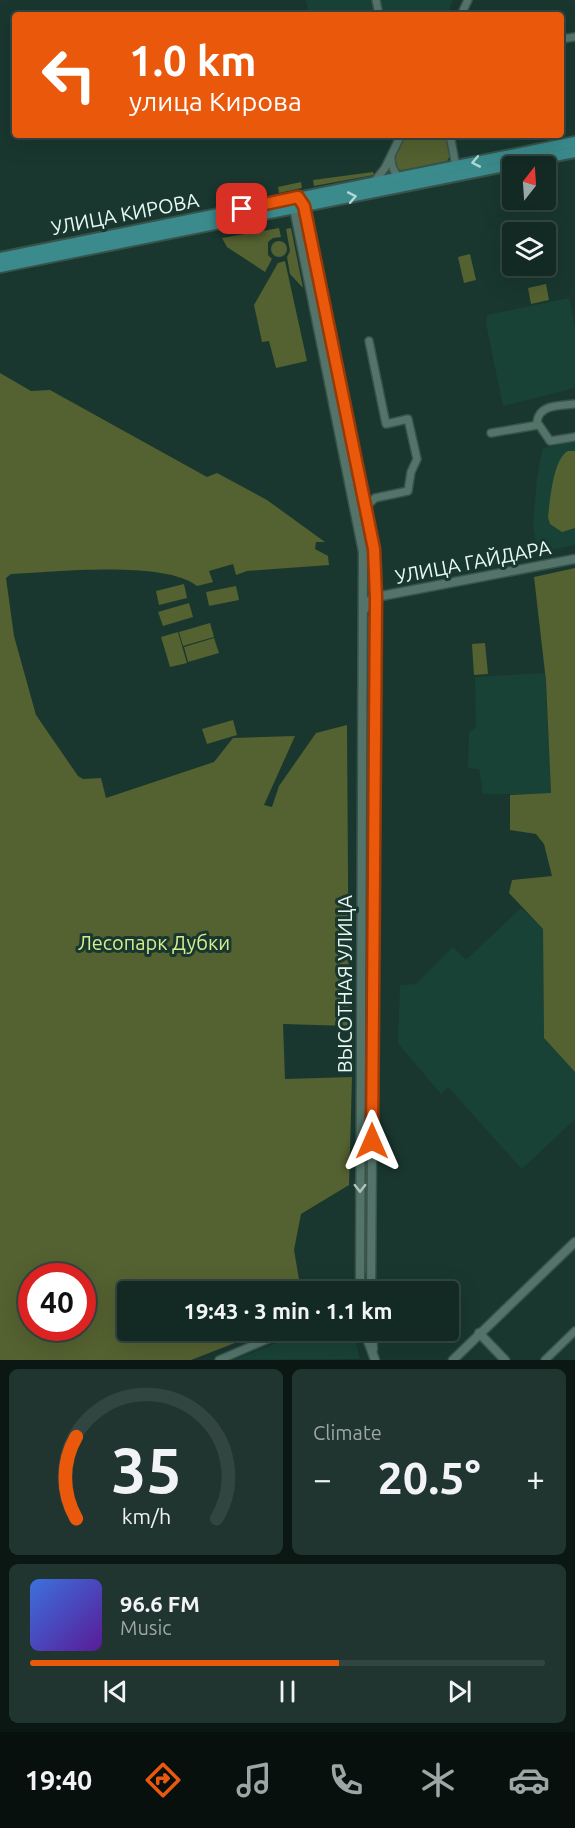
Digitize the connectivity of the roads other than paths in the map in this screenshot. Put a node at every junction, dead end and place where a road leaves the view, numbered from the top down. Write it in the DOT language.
graph roads {
  1 [pos="400,138"];
  2 [pos="450,138"];
  3 [pos="575,142"];
  4 [pos="575,152"];
  5 [pos="391,156"];
  6 [pos="456,171"];
  7 [pos="398,177"];
  8 [pos="374,182"];
  9 [pos="412,185"];
  10 [pos="299,204"];
  11 [pos="0,258"];
  12 [pos="0,267"];
  13 [pos="369,341"];
  14 [pos="333,357"];
  15 [pos="324,359"];
  16 [pos="575,404"];
  17 [pos="538,425"];
  18 [pos="491,433"];
  19 [pos="575,436"];
  20 [pos="359,479"];
  21 [pos="349,481"];
  22 [pos="365,508"];
  23 [pos="575,559"];
  24 [pos="364,583"];
  25 [pos="376,597"];
  26 [pos="364,611"];
  27 [pos="363,676"];
  28 [pos="375,676"];
  29 [pos="575,1242"];
  30 [pos="360,1281"];
  31 [pos="371,1281"];
  32 [pos="575,1331"];
  33 [pos="479,1333"];
  34 [pos="263,1341"];
  35 [pos="367,1341"];
  36 [pos="372,1341"];
  37 [pos="219,1360"];
  38 [pos="373,1360"];
  39 [pos="453,1360"];
  40 [pos="505,1360"];
  41 [pos="545,1360"];
  1 -- 5 [label="street"];
  2 -- 6 [label="street"];
  3 -- 6 [label="main road, УЛИЦА КИРОВА, one-way"];
  4 -- 6 [label="main road, УЛИЦА КИРОВА"];
  5 -- 7 [label="street"];
  5 -- 8 [label="street"];
  6 -- 7 [label="main road, УЛИЦА КИРОВА"];
  6 -- 9 [label="main road, УЛИЦА КИРОВА"];
  7 -- 8 [label="main road, УЛИЦА КИРОВА"];
  7 -- 9 [label="street"];
  8 -- 10 [label="main road, УЛИЦА КИРОВА"];
  10 -- 9 [label="main road, УЛИЦА КИРОВА, one-way"];
  10 -- 11 [label="main road, УЛИЦА КИРОВА"];
  10 -- 12 [label="main road, УЛИЦА КИРОВА"];
  10 -- 14 [label="street, ВЫСОТНАЯ УЛИЦА"];
  10 -- 15 [label="street, ВЫСОТНАЯ УЛИЦА"];
  13 -- 22 [label="street"];
  14 -- 15 [label="street"];
  14 -- 20 [label="street, ВЫСОТНАЯ УЛИЦА"];
  15 -- 21 [label="street, ВЫСОТНАЯ УЛИЦА"];
  16 -- 17 [label="street"];
  17 -- 18 [label="street"];
  17 -- 19 [label="street"];
  20 -- 21 [label="street"];
  20 -- 22 [label="street, ВЫСОТНАЯ УЛИЦА"];
  21 -- 24 [label="street, ВЫСОТНАЯ УЛИЦА"];
  22 -- 25 [label="street, ВЫСОТНАЯ УЛИЦА"];
  23 -- 25 [label="street, УЛИЦА ГАЙДАРА"];
  24 -- 25 [label="street"];
  24 -- 26 [label="street, ВЫСОТНАЯ УЛИЦА"];
  25 -- 26 [label="street"];
  25 -- 28 [label="street, ВЫСОТНАЯ УЛИЦА"];
  26 -- 27 [label="street, ВЫСОТНАЯ УЛИЦА"];
  27 -- 28 [label="street"];
  27 -- 30 [label="street, ВЫСОТНАЯ УЛИЦА, one-way"];
  28 -- 31 [label="street, ВЫСОТНАЯ УЛИЦА"];
  29 -- 33 [label="street"];
  32 -- 41 [label="street"];
  33 -- 39 [label="street"];
  33 -- 40 [label="street"];
  34 -- 37 [label="street"];
  35 -- 38 [label="street"];
  36 -- 38 [label="street"];
}
